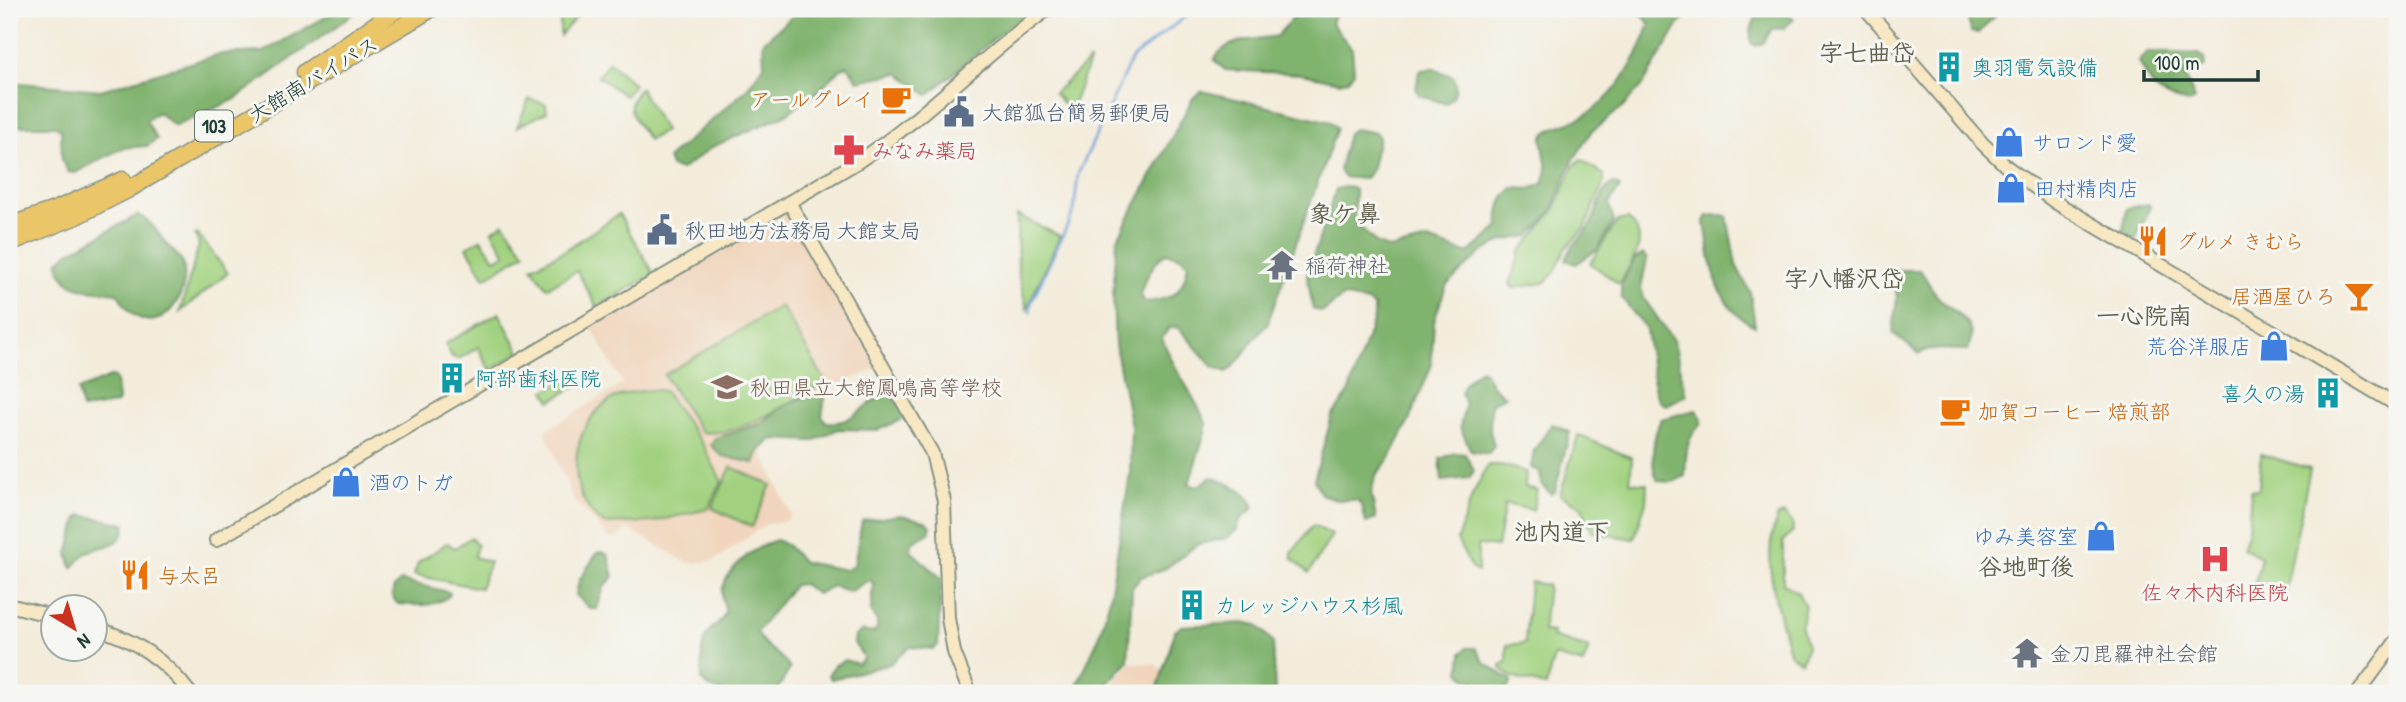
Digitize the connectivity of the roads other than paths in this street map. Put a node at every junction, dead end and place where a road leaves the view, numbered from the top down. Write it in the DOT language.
graph roads {
  1 [pos="398,9"];
  2 [pos="410,9"];
  3 [pos="431,9"];
  4 [pos="440,9"];
  5 [pos="1048,9"];
  6 [pos="1866,9"];
  7 [pos="308,76"];
  8 [pos="126,184"];
  9 [pos="789,202"];
  10 [pos="9,226"];
  11 [pos="9,232"];
  12 [pos="9,243"];
  13 [pos="9,254"];
  14 [pos="2397,405"];
  15 [pos="216,540"];
  16 [pos="9,605"];
  17 [pos="38,612"];
  18 [pos="108,633"];
  19 [pos="2397,640"];
  20 [pos="190,693"];
  21 [pos="970,693"];
  22 [pos="2358,693"];
  1 -- 7 [label="highway"];
  2 -- 7 [label="highway, 大館南バイパス / 103"];
  3 -- 7 [label="highway, 大館南バイパス / 103"];
  4 -- 7 [label="highway"];
  5 -- 9 [label="street"];
  6 -- 14 [label="street"];
  7 -- 8 [label="highway, 大館南バイパス / 103"];
  8 -- 10 [label="highway"];
  8 -- 11 [label="highway, 大館南バイパス / 103"];
  8 -- 12 [label="highway, 大館南バイパス / 103"];
  8 -- 13 [label="highway"];
  9 -- 15 [label="street"];
  9 -- 21 [label="street"];
  16 -- 17 [label="street"];
  18 -- 20 [label="street"];
  19 -- 22 [label="street"];
}
